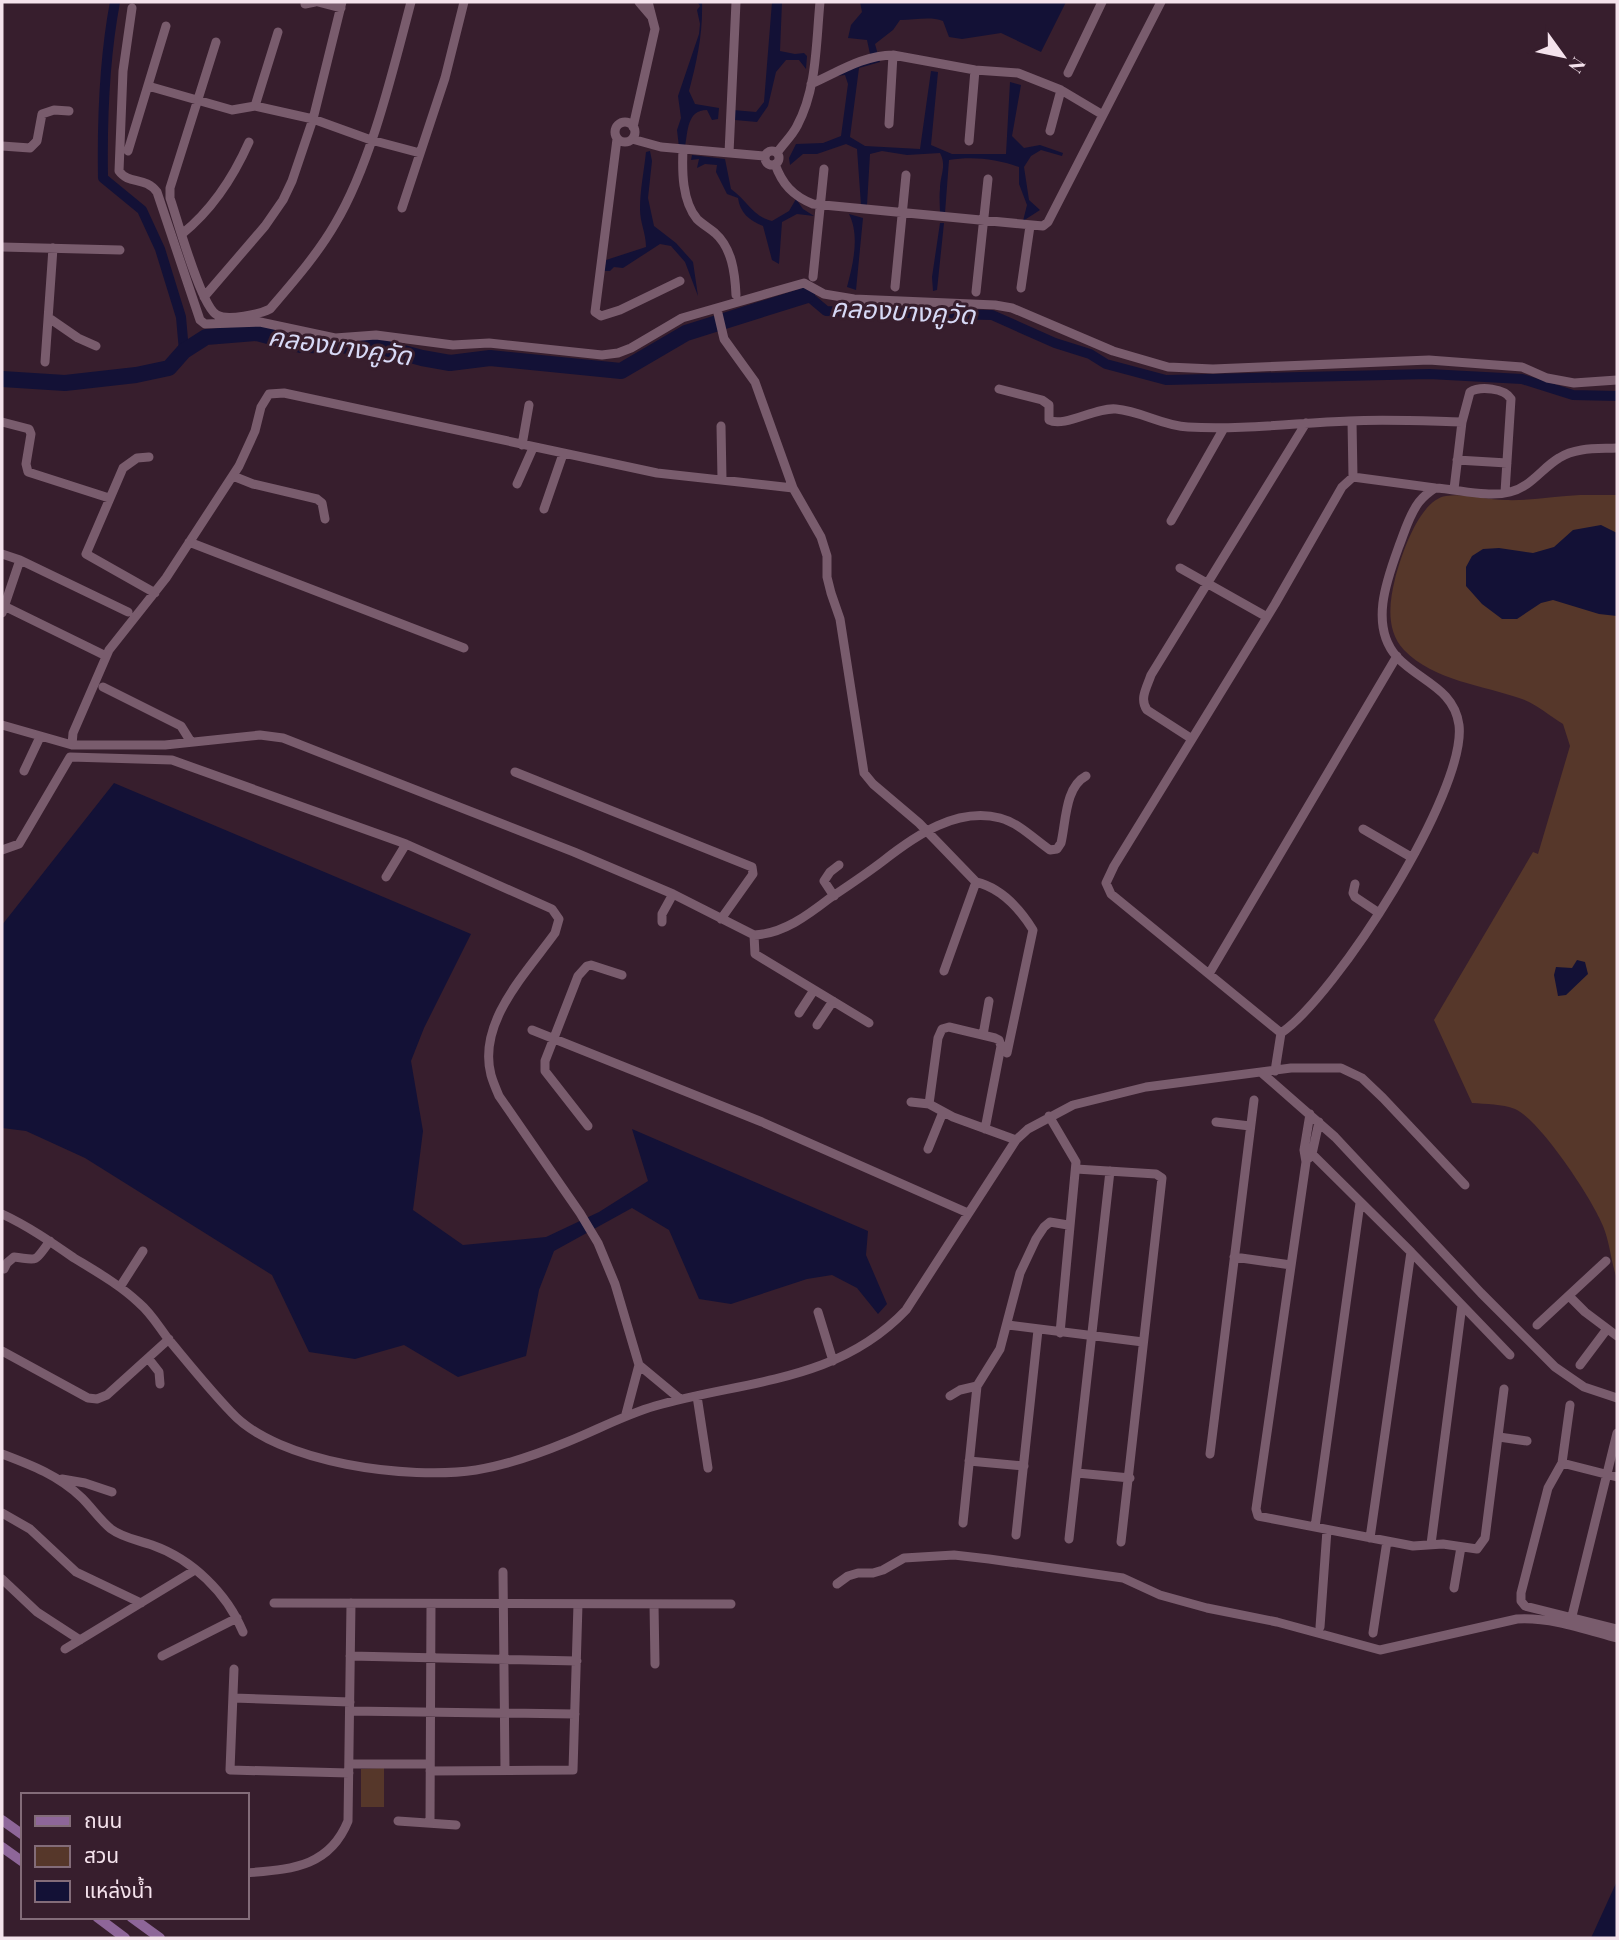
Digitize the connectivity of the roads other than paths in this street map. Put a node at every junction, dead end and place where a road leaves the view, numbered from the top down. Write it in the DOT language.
graph roads {
  1 [pos="312,2"];
  2 [pos="411,2"];
  3 [pos="464,2"];
  4 [pos="639,2"];
  5 [pos="648,2"];
  6 [pos="736,2"];
  7 [pos="820,2"];
  8 [pos="1102,2"];
  9 [pos="1161,2"];
  10 [pos="341,5"];
  11 [pos="132,8"];
  12 [pos="652,17"];
  13 [pos="166,26"];
  14 [pos="278,32"];
  15 [pos="216,42"];
  16 [pos="894,55"];
  17 [pos="975,70"];
  18 [pos="1068,73"];
  19 [pos="811,85"];
  20 [pos="148,86"];
  21 [pos="1060,90"];
  22 [pos="198,101"];
  23 [pos="256,106"];
  24 [pos="69,111"];
  25 [pos="1103,115"];
  26 [pos="313,119"];
  27 [pos="889,124"];
  28 [pos="633,127"];
  29 [pos="1050,131"];
  30 [pos="617,139"];
  31 [pos="632,139"];
  32 [pos="371,140"];
  33 [pos="969,141"];
  34 [pos="249,142"];
  35 [pos="2,146"];
  36 [pos="128,152"];
  37 [pos="420,153"];
  38 [pos="729,153"];
  39 [pos="777,153"];
  40 [pos="683,155"];
  41 [pos="765,156"];
  42 [pos="775,164"];
  43 [pos="824,169"];
  44 [pos="906,174"];
  45 [pos="988,179"];
  46 [pos="822,205"];
  47 [pos="402,208"];
  48 [pos="902,214"];
  49 [pos="985,221"];
  50 [pos="1030,226"];
  51 [pos="182,234"];
  52 [pos="2,247"];
  53 [pos="52,248"];
  54 [pos="120,250"];
  55 [pos="813,277"];
  56 [pos="680,281"];
  57 [pos="895,287"];
  58 [pos="1021,288"];
  59 [pos="976,292"];
  60 [pos="736,295"];
  61 [pos="204,297"];
  62 [pos="718,312"];
  63 [pos="49,318"];
  64 [pos="96,346"];
  65 [pos="45,362"];
  66 [pos="1617,380"];
  67 [pos="999,389"];
  68 [pos="529,405"];
  69 [pos="1352,421"];
  70 [pos="2,422"];
  71 [pos="1462,422"];
  72 [pos="1306,423"];
  73 [pos="721,426"];
  74 [pos="1224,428"];
  75 [pos="523,445"];
  76 [pos="533,448"];
  77 [pos="1617,448"];
  78 [pos="563,454"];
  79 [pos="149,457"];
  80 [pos="1457,460"];
  81 [pos="1507,463"];
  82 [pos="233,476"];
  83 [pos="1353,477"];
  84 [pos="722,479"];
  85 [pos="517,484"];
  86 [pos="793,488"];
  87 [pos="1434,488"];
  88 [pos="1454,489"];
  89 [pos="1505,492"];
  90 [pos="109,498"];
  91 [pos="544,509"];
  92 [pos="325,519"];
  93 [pos="1171,521"];
  94 [pos="189,542"];
  95 [pos="2,554"];
  96 [pos="20,561"];
  97 [pos="1180,568"];
  98 [pos="1208,583"];
  99 [pos="155,593"];
  100 [pos="3,608"];
  101 [pos="128,612"];
  102 [pos="1267,617"];
  103 [pos="464,648"];
  104 [pos="102,654"];
  105 [pos="1396,656"];
  106 [pos="103,687"];
  107 [pos="2,725"];
  108 [pos="40,737"];
  109 [pos="1192,739"];
  110 [pos="191,742"];
  111 [pos="72,745"];
  112 [pos="24,771"];
  113 [pos="515,772"];
  114 [pos="1086,776"];
  115 [pos="929,829"];
  116 [pos="1363,829"];
  117 [pos="406,844"];
  118 [pos="2,850"];
  119 [pos="1411,857"];
  120 [pos="839,865"];
  121 [pos="386,877"];
  122 [pos="976,883"];
  123 [pos="1355,884"];
  124 [pos="673,894"];
  125 [pos="834,896"];
  126 [pos="1379,913"];
  127 [pos="721,919"];
  128 [pos="662,922"];
  129 [pos="754,935"];
  130 [pos="944,971"];
  131 [pos="1209,974"];
  132 [pos="622,975"];
  133 [pos="814,990"];
  134 [pos="833,1001"];
  135 [pos="989,1001"];
  136 [pos="799,1013"];
  137 [pos="869,1023"];
  138 [pos="817,1026"];
  139 [pos="532,1030"];
  140 [pos="1281,1033"];
  141 [pos="983,1035"];
  142 [pos="555,1038"];
  143 [pos="1007,1053"];
  144 [pos="1275,1071"];
  145 [pos="1262,1073"];
  146 [pos="1254,1100"];
  147 [pos="911,1102"];
  148 [pos="929,1104"];
  149 [pos="943,1112"];
  150 [pos="1310,1114"];
  151 [pos="1049,1116"];
  152 [pos="1216,1122"];
  153 [pos="1319,1122"];
  154 [pos="588,1126"];
  155 [pos="1250,1126"];
  156 [pos="985,1129"];
  157 [pos="1016,1140"];
  158 [pos="928,1149"];
  159 [pos="1307,1156"];
  160 [pos="1076,1166"];
  161 [pos="1110,1171"];
  162 [pos="1465,1185"];
  163 [pos="1360,1203"];
  164 [pos="968,1213"];
  165 [pos="2,1214"];
  166 [pos="1069,1224"];
  167 [pos="50,1241"];
  168 [pos="143,1251"];
  169 [pos="1411,1252"];
  170 [pos="1234,1257"];
  171 [pos="1606,1261"];
  172 [pos="1291,1265"];
  173 [pos="4,1269"];
  174 [pos="120,1287"];
  175 [pos="1569,1296"];
  176 [pos="1462,1305"];
  177 [pos="818,1312"];
  178 [pos="1008,1325"];
  179 [pos="1538,1325"];
  180 [pos="1038,1330"];
  181 [pos="1613,1331"];
  182 [pos="1060,1333"];
  183 [pos="1092,1336"];
  184 [pos="169,1339"];
  185 [pos="1143,1342"];
  186 [pos="2,1351"];
  187 [pos="1510,1355"];
  188 [pos="148,1358"];
  189 [pos="832,1361"];
  190 [pos="639,1365"];
  191 [pos="1580,1365"];
  192 [pos="160,1384"];
  193 [pos="977,1385"];
  194 [pos="1504,1389"];
  195 [pos="697,1396"];
  196 [pos="950,1396"];
  197 [pos="1617,1398"];
  198 [pos="680,1399"];
  199 [pos="1570,1405"];
  200 [pos="626,1415"];
  201 [pos="1617,1433"];
  202 [pos="1499,1437"];
  203 [pos="1527,1441"];
  204 [pos="2,1454"];
  205 [pos="1210,1454"];
  206 [pos="969,1461"];
  207 [pos="1562,1463"];
  208 [pos="1024,1466"];
  209 [pos="708,1468"];
  210 [pos="1077,1474"];
  211 [pos="1612,1476"];
  212 [pos="1130,1478"];
  213 [pos="60,1479"];
  214 [pos="112,1492"];
  215 [pos="2,1513"];
  216 [pos="963,1524"];
  217 [pos="1315,1527"];
  218 [pos="1327,1530"];
  219 [pos="1016,1535"];
  220 [pos="1370,1538"];
  221 [pos="1069,1539"];
  222 [pos="1387,1541"];
  223 [pos="1121,1542"];
  224 [pos="1431,1544"];
  225 [pos="1461,1547"];
  226 [pos="195,1570"];
  227 [pos="503,1572"];
  228 [pos="2,1579"];
  229 [pos="837,1584"];
  230 [pos="1454,1588"];
  231 [pos="141,1603"];
  232 [pos="274,1603"];
  233 [pos="351,1603"];
  234 [pos="431,1604"];
  235 [pos="505,1604"];
  236 [pos="578,1604"];
  237 [pos="654,1604"];
  238 [pos="731,1604"];
  239 [pos="1572,1616"];
  240 [pos="237,1618"];
  241 [pos="1320,1627"];
  242 [pos="1617,1629"];
  243 [pos="243,1632"];
  244 [pos="1373,1633"];
  245 [pos="1617,1638"];
  246 [pos="80,1640"];
  247 [pos="65,1649"];
  248 [pos="350,1656"];
  249 [pos="162,1657"];
  250 [pos="430,1658"];
  251 [pos="505,1659"];
  252 [pos="577,1661"];
  253 [pos="655,1664"];
  254 [pos="234,1670"];
  255 [pos="233,1698"];
  256 [pos="350,1706"];
  257 [pos="430,1712"];
  258 [pos="505,1713"];
  259 [pos="575,1714"];
  260 [pos="349,1768"];
  261 [pos="430,1768"];
  262 [pos="505,1770"];
  263 [pos="2,1819"];
  264 [pos="398,1821"];
  265 [pos="430,1823"];
  266 [pos="456,1825"];
  267 [pos="21,1833"];
  268 [pos="2,1847"];
  269 [pos="21,1861"];
  270 [pos="248,1873"];
  271 [pos="100,1919"];
  272 [pos="134,1919"];
  273 [pos="125,1938"];
  274 [pos="160,1938"];
  1 -- 10 [label="street"];
  2 -- 32 [label="street"];
  3 -- 37 [label="street"];
  4 -- 12 [label="street"];
  5 -- 12 [label="street"];
  6 -- 38 [label="street"];
  7 -- 19 [label="street"];
  8 -- 18 [label="street"];
  9 -- 25 [label="street"];
  10 -- 26 [label="street"];
  11 -- 62 [label="street"];
  12 -- 28 [label="street"];
  13 -- 20 [label="street"];
  14 -- 23 [label="street"];
  15 -- 22 [label="street"];
  16 -- 17 [label="street"];
  16 -- 19 [label="street"];
  16 -- 27 [label="street"];
  17 -- 21 [label="street"];
  17 -- 33 [label="street"];
  19 -- 39 [label="street"];
  20 -- 22 [label="street"];
  20 -- 36 [label="street"];
  21 -- 25 [label="street"];
  21 -- 29 [label="street"];
  22 -- 23 [label="street"];
  22 -- 51 [label="street"];
  23 -- 26 [label="street"];
  24 -- 35 [label="street"];
  25 -- 50 [label="street"];
  26 -- 32 [label="street"];
  26 -- 61 [label="street"];
  28 -- 30 [label="street"];
  28 -- 31 [label="street"];
  30 -- 31 [label="street"];
  30 -- 56 [label="street"];
  31 -- 40 [label="street"];
  32 -- 37 [label="street"];
  32 -- 61 [label="street"];
  34 -- 51 [label="street"];
  37 -- 47 [label="street"];
  38 -- 40 [label="street"];
  38 -- 41 [label="street"];
  39 -- 41 [label="street"];
  39 -- 42 [label="street"];
  40 -- 60 [label="street"];
  41 -- 42 [label="street"];
  42 -- 46 [label="street"];
  43 -- 46 [label="street"];
  44 -- 48 [label="street"];
  45 -- 49 [label="street"];
  46 -- 48 [label="street"];
  46 -- 55 [label="street"];
  48 -- 49 [label="street"];
  48 -- 57 [label="street"];
  49 -- 50 [label="street"];
  49 -- 59 [label="street"];
  50 -- 58 [label="street"];
  51 -- 61 [label="street"];
  52 -- 53 [label="street"];
  53 -- 54 [label="street"];
  53 -- 63 [label="street"];
  62 -- 66 [label="street"];
  62 -- 86 [label="street"];
  63 -- 64 [label="street"];
  63 -- 65 [label="street"];
  67 -- 74 [label="street"];
  68 -- 75 [label="street"];
  69 -- 71 [label="street"];
  69 -- 72 [label="street"];
  69 -- 83 [label="street"];
  70 -- 90 [label="street"];
  71 -- 80 [label="street"];
  71 -- 81 [label="street"];
  72 -- 74 [label="street"];
  72 -- 98 [label="street"];
  73 -- 84 [label="street"];
  74 -- 93 [label="street"];
  75 -- 76 [label="street"];
  75 -- 82 [label="street"];
  76 -- 78 [label="street"];
  76 -- 85 [label="street"];
  77 -- 89 [label="street"];
  78 -- 84 [label="street"];
  78 -- 91 [label="street"];
  79 -- 90 [label="street"];
  80 -- 81 [label="street"];
  80 -- 88 [label="street"];
  81 -- 89 [label="street"];
  82 -- 92 [label="street"];
  82 -- 94 [label="street"];
  83 -- 87 [label="street"];
  83 -- 102 [label="street"];
  84 -- 86 [label="street"];
  86 -- 115 [label="street"];
  87 -- 88 [label="street"];
  87 -- 105 [label="street"];
  88 -- 89 [label="street"];
  90 -- 99 [label="street"];
  94 -- 99 [label="street"];
  94 -- 103 [label="street"];
  95 -- 96 [label="street"];
  96 -- 100 [label="street"];
  96 -- 101 [label="street"];
  97 -- 98 [label="street"];
  98 -- 102 [label="street"];
  98 -- 109 [label="street"];
  99 -- 111 [label="street"];
  100 -- 104 [label="street"];
  102 -- 109 [label="street"];
  105 -- 119 [label="street"];
  105 -- 131 [label="street"];
  106 -- 110 [label="street"];
  107 -- 108 [label="street"];
  108 -- 111 [label="street"];
  108 -- 112 [label="street"];
  109 -- 131 [label="street"];
  110 -- 111 [label="street"];
  110 -- 124 [label="street"];
  113 -- 127 [label="street"];
  114 -- 115 [label="street"];
  115 -- 122 [label="street"];
  115 -- 125 [label="street"];
  116 -- 119 [label="street"];
  117 -- 118 [label="street"];
  117 -- 121 [label="street"];
  117 -- 190 [label="street"];
  119 -- 126 [label="street"];
  120 -- 125 [label="street"];
  122 -- 130 [label="street"];
  122 -- 143 [label="street"];
  123 -- 126 [label="street"];
  124 -- 127 [label="street"];
  124 -- 128 [label="street"];
  125 -- 129 [label="street"];
  126 -- 140 [label="street"];
  127 -- 129 [label="street"];
  129 -- 133 [label="street"];
  131 -- 140 [label="street"];
  132 -- 142 [label="street"];
  133 -- 134 [label="street"];
  133 -- 136 [label="street"];
  134 -- 137 [label="street"];
  134 -- 138 [label="street"];
  135 -- 141 [label="street"];
  139 -- 142 [label="street"];
  140 -- 144 [label="street"];
  141 -- 148 [label="street"];
  141 -- 156 [label="street"];
  142 -- 154 [label="street"];
  142 -- 164 [label="street"];
  144 -- 145 [label="street"];
  144 -- 162 [label="street"];
  145 -- 150 [label="street"];
  145 -- 151 [label="street"];
  146 -- 155 [label="street"];
  147 -- 148 [label="street"];
  148 -- 149 [label="street"];
  149 -- 156 [label="street"];
  149 -- 158 [label="street"];
  150 -- 153 [label="street"];
  150 -- 159 [label="street"];
  151 -- 157 [label="street"];
  151 -- 160 [label="street"];
  152 -- 155 [label="street"];
  153 -- 159 [label="street"];
  153 -- 197 [label="street"];
  155 -- 170 [label="street"];
  156 -- 157 [label="street"];
  157 -- 164 [label="street"];
  159 -- 163 [label="street"];
  159 -- 172 [label="street"];
  160 -- 161 [label="street"];
  160 -- 166 [label="street"];
  161 -- 183 [label="street"];
  161 -- 185 [label="street"];
  163 -- 169 [label="street"];
  163 -- 217 [label="street"];
  164 -- 189 [label="street"];
  165 -- 167 [label="street"];
  166 -- 178 [label="street"];
  166 -- 182 [label="street"];
  167 -- 173 [label="street"];
  167 -- 174 [label="street"];
  168 -- 174 [label="street"];
  169 -- 176 [label="street"];
  169 -- 220 [label="street"];
  170 -- 172 [label="street"];
  170 -- 205 [label="street"];
  171 -- 175 [label="street"];
  172 -- 217 [label="street"];
  174 -- 184 [label="street"];
  175 -- 179 [label="street"];
  175 -- 181 [label="street"];
  176 -- 187 [label="street"];
  176 -- 224 [label="street"];
  177 -- 189 [label="street"];
  178 -- 180 [label="street"];
  178 -- 193 [label="street"];
  180 -- 182 [label="street"];
  180 -- 208 [label="street"];
  181 -- 191 [label="street"];
  182 -- 183 [label="street"];
  183 -- 185 [label="street"];
  183 -- 210 [label="street"];
  184 -- 188 [label="street"];
  184 -- 200 [label="street"];
  185 -- 212 [label="street"];
  186 -- 188 [label="street"];
  188 -- 192 [label="street"];
  189 -- 195 [label="street"];
  190 -- 198 [label="street"];
  190 -- 200 [label="street"];
  193 -- 196 [label="street"];
  193 -- 206 [label="street"];
  194 -- 202 [label="street"];
  195 -- 198 [label="street"];
  195 -- 209 [label="street"];
  198 -- 200 [label="street"];
  199 -- 207 [label="street"];
  201 -- 211 [label="street"];
  202 -- 203 [label="street"];
  202 -- 225 [label="street"];
  204 -- 213 [label="street"];
  206 -- 208 [label="street"];
  206 -- 216 [label="street"];
  207 -- 211 [label="street"];
  207 -- 239 [label="street"];
  208 -- 219 [label="street"];
  210 -- 212 [label="street"];
  210 -- 221 [label="street"];
  211 -- 239 [label="street"];
  212 -- 223 [label="street"];
  213 -- 214 [label="street"];
  213 -- 226 [label="street"];
  215 -- 231 [label="street"];
  217 -- 218 [label="street"];
  218 -- 220 [label="street"];
  218 -- 241 [label="street"];
  220 -- 222 [label="street"];
  222 -- 224 [label="street"];
  222 -- 244 [label="street"];
  224 -- 225 [label="street"];
  225 -- 230 [label="street"];
  226 -- 231 [label="street"];
  226 -- 240 [label="street"];
  227 -- 235 [label="street"];
  228 -- 246 [label="street"];
  229 -- 245 [label="street"];
  231 -- 246 [label="street"];
  232 -- 233 [label="street"];
  233 -- 234 [label="street"];
  233 -- 248 [label="street"];
  234 -- 235 [label="street"];
  234 -- 250 [label="street"];
  235 -- 236 [label="street"];
  235 -- 251 [label="street"];
  236 -- 237 [label="street"];
  236 -- 252 [label="street"];
  237 -- 238 [label="street"];
  237 -- 253 [label="street"];
  239 -- 242 [label="street"];
  240 -- 243 [label="street"];
  240 -- 249 [label="street"];
  246 -- 247 [label="street"];
  248 -- 250 [label="street"];
  248 -- 256 [label="street"];
  250 -- 251 [label="street"];
  250 -- 257 [label="street"];
  251 -- 252 [label="street"];
  251 -- 258 [label="street"];
  252 -- 259 [label="street"];
  254 -- 255 [label="street"];
  255 -- 256 [label="street"];
  255 -- 260 [label="street"];
  256 -- 257 [label="street"];
  256 -- 260 [label="street"];
  257 -- 258 [label="street"];
  257 -- 261 [label="street"];
  258 -- 259 [label="street"];
  258 -- 262 [label="street"];
  259 -- 262 [label="street"];
  260 -- 261 [label="street"];
  260 -- 270 [label="street"];
  261 -- 262 [label="street"];
  261 -- 265 [label="street"];
  263 -- 267 [label="main road"];
  264 -- 265 [label="street"];
  265 -- 266 [label="street"];
  268 -- 269 [label="main road"];
  271 -- 273 [label="main road"];
  272 -- 274 [label="main road"];
}
